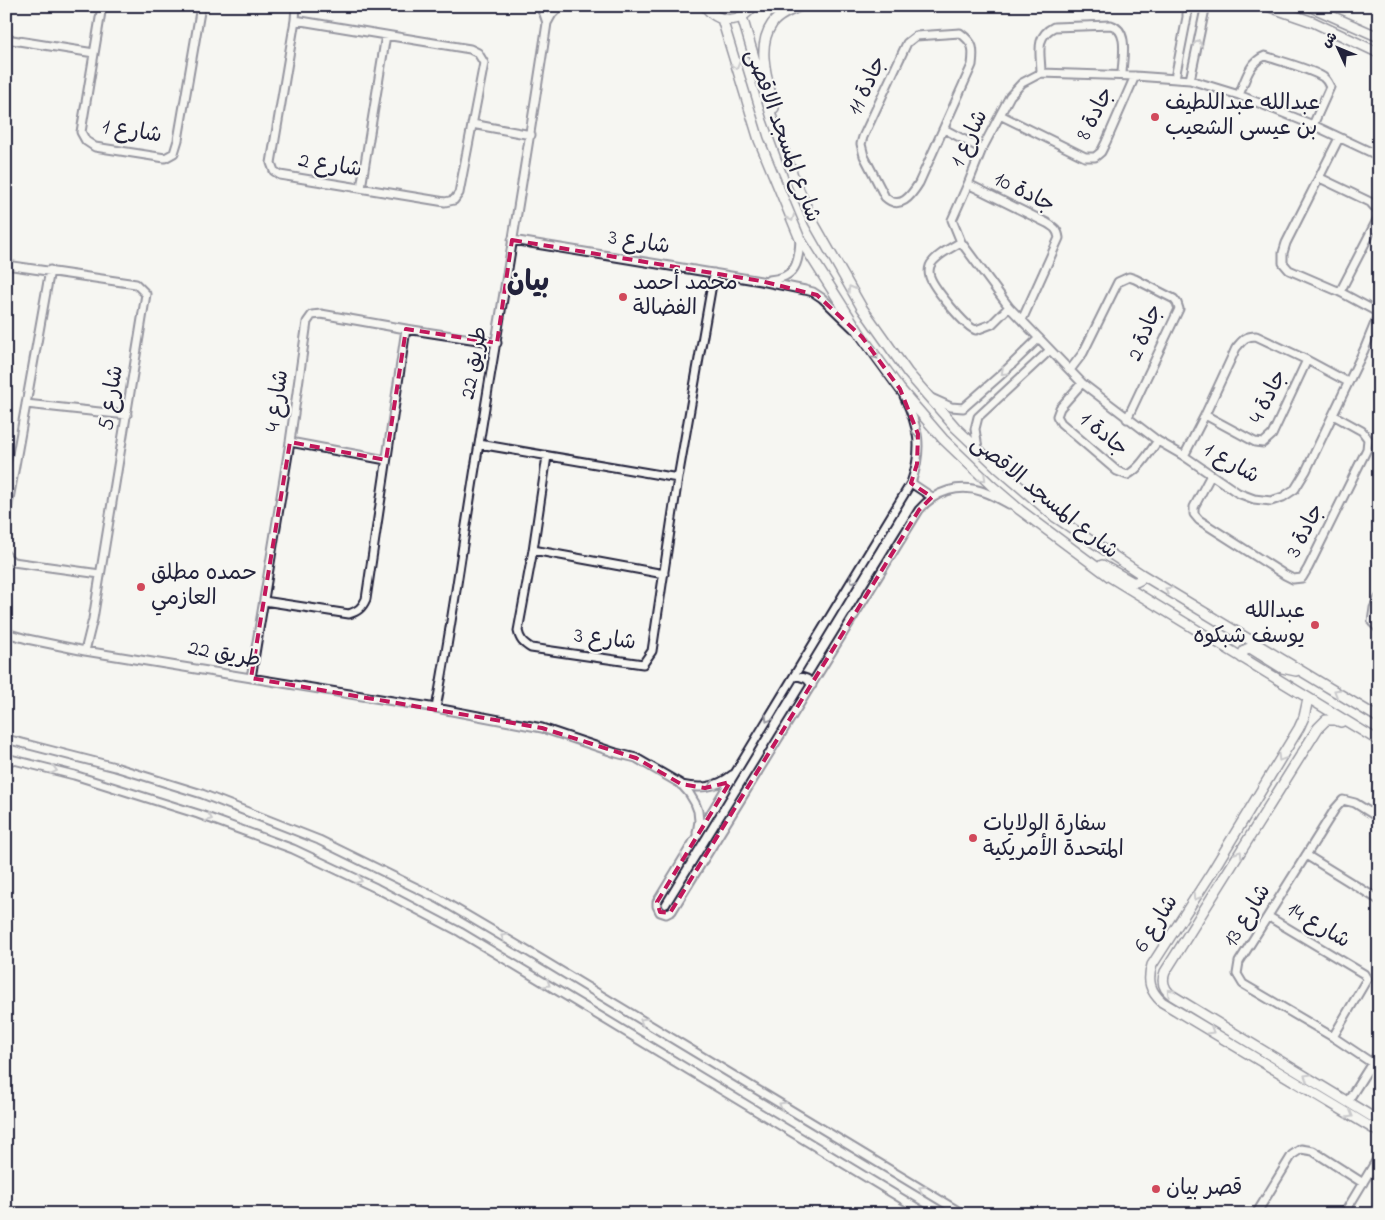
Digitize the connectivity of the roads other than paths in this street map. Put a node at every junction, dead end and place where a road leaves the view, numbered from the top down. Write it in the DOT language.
graph roads {
  1 [pos="102,6"];
  2 [pos="202,6"];
  3 [pos="296,6"];
  4 [pos="539,6"];
  5 [pos="560,6"];
  6 [pos="697,6"];
  7 [pos="753,6"];
  8 [pos="801,6"];
  9 [pos="1187,6"];
  10 [pos="1207,6"];
  11 [pos="1268,6"];
  12 [pos="1309,6"];
  13 [pos="707,9"];
  14 [pos="742,17"];
  15 [pos="722,19"];
  16 [pos="296,20"];
  17 [pos="1313,22"];
  18 [pos="547,23"];
  19 [pos="386,35"];
  20 [pos="1379,37"];
  21 [pos="6,39"];
  22 [pos="1379,46"];
  23 [pos="94,53"];
  24 [pos="1379,53"];
  25 [pos="1041,73"];
  26 [pos="1122,75"];
  27 [pos="1135,76"];
  28 [pos="1174,78"];
  29 [pos="1190,80"];
  30 [pos="1239,95"];
  31 [pos="1000,115"];
  32 [pos="472,124"];
  33 [pos="1314,125"];
  34 [pos="944,129"];
  35 [pos="531,135"];
  36 [pos="1339,138"];
  37 [pos="1379,144"];
  38 [pos="782,145"];
  39 [pos="982,149"];
  40 [pos="1376,155"];
  41 [pos="1320,178"];
  42 [pos="795,182"];
  43 [pos="777,184"];
  44 [pos="968,184"];
  45 [pos="361,188"];
  46 [pos="800,239"];
  47 [pos="512,240"];
  48 [pos="961,242"];
  49 [pos="6,264"];
  50 [pos="50,270"];
  51 [pos="714,273"];
  52 [pos="761,281"];
  53 [pos="1340,292"];
  54 [pos="1009,307"];
  55 [pos="1379,313"];
  56 [pos="1022,320"];
  57 [pos="406,329"];
  58 [pos="862,337"];
  59 [pos="1039,338"];
  60 [pos="497,343"];
  61 [pos="1050,350"];
  62 [pos="1307,360"];
  63 [pos="1070,370"];
  64 [pos="1348,382"];
  65 [pos="1082,383"];
  66 [pos="900,389"];
  67 [pos="929,397"];
  68 [pos="26,404"];
  69 [pos="127,415"];
  70 [pos="1205,415"];
  71 [pos="1333,415"];
  72 [pos="1128,418"];
  73 [pos="1158,441"];
  74 [pos="290,442"];
  75 [pos="479,444"];
  76 [pos="978,448"];
  77 [pos="548,456"];
  78 [pos="1184,456"];
  79 [pos="386,460"];
  80 [pos="1212,476"];
  81 [pos="678,478"];
  82 [pos="911,483"];
  83 [pos="932,497"];
  84 [pos="1020,510"];
  85 [pos="6,516"];
  86 [pos="533,550"];
  87 [pos="6,555"];
  88 [pos="1094,565"];
  89 [pos="100,574"];
  90 [pos="664,574"];
  91 [pos="1142,574"];
  92 [pos="1379,598"];
  93 [pos="264,601"];
  94 [pos="1379,629"];
  95 [pos="6,634"];
  96 [pos="85,651"];
  97 [pos="1242,658"];
  98 [pos="1304,672"];
  99 [pos="795,675"];
  100 [pos="251,678"];
  101 [pos="812,685"];
  102 [pos="1308,698"];
  103 [pos="436,708"];
  104 [pos="1379,718"];
  105 [pos="1355,727"];
  106 [pos="6,739"];
  107 [pos="1291,740"];
  108 [pos="1379,741"];
  109 [pos="1305,748"];
  110 [pos="6,758"];
  111 [pos="738,769"];
  112 [pos="681,784"];
  113 [pos="1379,818"];
  114 [pos="694,842"];
  115 [pos="1306,855"];
  116 [pos="1379,900"];
  117 [pos="1269,917"];
  118 [pos="1198,1011"];
  119 [pos="1192,1020"];
  120 [pos="1333,1037"];
  121 [pos="1379,1052"];
  122 [pos="1372,1063"];
  123 [pos="1348,1101"];
  124 [pos="1379,1121"];
  125 [pos="1379,1132"];
  126 [pos="1378,1155"];
  127 [pos="1362,1183"];
  128 [pos="927,1214"];
  129 [pos="963,1214"];
  130 [pos="1256,1214"];
  131 [pos="1344,1214"];
  1 -- 23 [label="street, شارع 1"];
  2 -- 23 [label="street, شارع 1"];
  3 -- 16 [label="street, شارع 2"];
  4 -- 18 [label="street"];
  5 -- 18 [label="street, طريق 22"];
  6 -- 13 [label="main road"];
  7 -- 14 [label="main road"];
  8 -- 38 [label="main road"];
  9 -- 28 [label="street"];
  29 -- 10 [label="street, one-way"];
  11 -- 17 [label="main road"];
  12 -- 20 [label="main road"];
  13 -- 15 [label="main road"];
  14 -- 15 [label="main road"];
  14 -- 38 [label="main road, شارع المسجد الاقصى"];
  15 -- 43 [label="main road, شارع المسجد الاقصى, one-way"];
  16 -- 19 [label="street, شارع 2"];
  16 -- 45 [label="street, شارع 2"];
  17 -- 22 [label="main road"];
  17 -- 24 [label="main road"];
  18 -- 35 [label="street, طريق 22"];
  19 -- 32 [label="street, شارع 2"];
  19 -- 45 [label="street"];
  21 -- 23 [label="street"];
  25 -- 26 [label="street"];
  25 -- 26 [label="street"];
  25 -- 31 [label="street, شارع 1"];
  26 -- 27 [label="street"];
  27 -- 28 [label="street"];
  27 -- 31 [label="street, جادة 8"];
  28 -- 29 [label="street"];
  29 -- 30 [label="street"];
  30 -- 33 [label="street"];
  30 -- 33 [label="street"];
  31 -- 39 [label="street, شارع 1"];
  32 -- 35 [label="street"];
  32 -- 45 [label="street, شارع 2"];
  33 -- 36 [label="street"];
  34 -- 34 [label="street, جادة 11"];
  34 -- 39 [label="street"];
  35 -- 47 [label="street, طريق 22"];
  36 -- 40 [label="street"];
  36 -- 41 [label="street"];
  37 -- 40 [label="street"];
  38 -- 42 [label="main road, شارع المسجد الاقصى"];
  39 -- 44 [label="street, شارع 1"];
  41 -- 53 [label="street"];
  41 -- 53 [label="street"];
  42 -- 43 [label="main road"];
  67 -- 42 [label="main road, شارع المسجد الاقصى, one-way"];
  43 -- 46 [label="main road, شارع المسجد الاقصى, one-way"];
  44 -- 48 [label="street, شارع 1"];
  44 -- 56 [label="street, جادة 10"];
  46 -- 52 [label="street, شارع 3"];
  46 -- 58 [label="main road, شارع المسجد الاقصى"];
  47 -- 51 [label="street, شارع 3"];
  47 -- 60 [label="street, طريق 22"];
  48 -- 54 [label="street, شارع 1"];
  48 -- 54 [label="street"];
  49 -- 50 [label="street, شارع 5"];
  50 -- 68 [label="street"];
  50 -- 69 [label="street, شارع 5"];
  51 -- 52 [label="street, شارع 3"];
  51 -- 81 [label="street, شارع 3"];
  52 -- 58 [label="street, شارع 3"];
  53 -- 55 [label="street"];
  54 -- 56 [label="street, شارع 1"];
  55 -- 64 [label="street, شارع 1"];
  56 -- 59 [label="street, شارع 1"];
  57 -- 60 [label="street, شارع 4"];
  57 -- 74 [label="street, شارع 4"];
  57 -- 79 [label="street"];
  58 -- 66 [label="main road, شارع المسجد الاقصى, one-way"];
  59 -- 61 [label="street, شارع 1"];
  59 -- 67 [label="street, one-way"];
  60 -- 75 [label="street, طريق 22"];
  61 -- 63 [label="street, شارع 1"];
  61 -- 76 [label="street"];
  62 -- 64 [label="street, جادة 4"];
  62 -- 70 [label="street, جادة 4"];
  62 -- 70 [label="street, جادة 4"];
  63 -- 65 [label="street, شارع 1"];
  63 -- 72 [label="street, جادة 2"];
  64 -- 71 [label="street, شارع 1"];
  65 -- 72 [label="street, شارع 1"];
  65 -- 73 [label="street, جادة 1"];
  66 -- 82 [label="street, one-way"];
  66 -- 84 [label="main road, شارع المسجد الاقصى, one-way"];
  67 -- 76 [label="main road, شارع المسجد الاقصى"];
  68 -- 69 [label="street"];
  68 -- 85 [label="street"];
  69 -- 89 [label="street, شارع 5"];
  70 -- 78 [label="street, جادة 4"];
  71 -- 80 [label="street, شارع 1"];
  71 -- 80 [label="street, جادة 3"];
  72 -- 73 [label="street, شارع 1"];
  73 -- 78 [label="street, شارع 1"];
  74 -- 79 [label="street"];
  74 -- 93 [label="street, شارع 4"];
  75 -- 77 [label="street"];
  75 -- 103 [label="street, طريق 22"];
  76 -- 91 [label="main road, شارع المسجد الاقصى"];
  77 -- 81 [label="street"];
  77 -- 86 [label="street, شارع 3"];
  78 -- 80 [label="street, شارع 1"];
  79 -- 93 [label="street"];
  81 -- 90 [label="street, شارع 3"];
  82 -- 83 [label="street"];
  82 -- 99 [label="street, one-way"];
  83 -- 84 [label="street"];
  83 -- 101 [label="street"];
  84 -- 88 [label="main road, شارع المسجد الاقصى"];
  86 -- 90 [label="street"];
  86 -- 90 [label="street, شارع 3"];
  87 -- 89 [label="street"];
  88 -- 91 [label="main road"];
  88 -- 97 [label="main road, شارع المسجد الاقصى"];
  89 -- 96 [label="street, شارع 5"];
  98 -- 91 [label="main road, شارع المسجد الاقصى, one-way"];
  92 -- 94 [label="street"];
  93 -- 100 [label="street, شارع 4"];
  95 -- 96 [label="street, طريق 22"];
  96 -- 100 [label="street, طريق 22"];
  97 -- 98 [label="main road"];
  97 -- 102 [label="main road, شارع المسجد الاقصى"];
  104 -- 98 [label="main road, شارع المسجد الاقصى, one-way"];
  99 -- 101 [label="street"];
  99 -- 111 [label="street, one-way"];
  100 -- 103 [label="street, طريق 22"];
  114 -- 101 [label="street, one-way"];
  102 -- 105 [label="main road, شارع المسجد الاقصى"];
  102 -- 107 [label="main road, شارع 6"];
  103 -- 112 [label="street, طريق 22"];
  105 -- 108 [label="main road, شارع المسجد الاقصى"];
  105 -- 109 [label="main road, شارع 6"];
  129 -- 106 [label="street, one-way"];
  107 -- 109 [label="main road"];
  107 -- 119 [label="main road, شارع 6, one-way"];
  118 -- 109 [label="main road, شارع 6, one-way"];
  110 -- 128 [label="street, one-way"];
  111 -- 112 [label="street, طريق 22, one-way"];
  111 -- 114 [label="street"];
  112 -- 114 [label="street, طريق 22"];
  113 -- 115 [label="street, شارع 13"];
  115 -- 116 [label="street"];
  115 -- 117 [label="street, شارع 13"];
  117 -- 120 [label="street, شارع 13"];
  117 -- 120 [label="street, شارع 14"];
  118 -- 119 [label="main road"];
  123 -- 118 [label="main road, شارع 6, one-way"];
  119 -- 125 [label="main road, شارع 6, one-way"];
  120 -- 122 [label="street, شارع 13"];
  121 -- 122 [label="street"];
  122 -- 123 [label="street"];
  123 -- 124 [label="main road, شارع 6"];
  126 -- 127 [label="street"];
  127 -- 130 [label="street"];
  127 -- 131 [label="street"];
}
